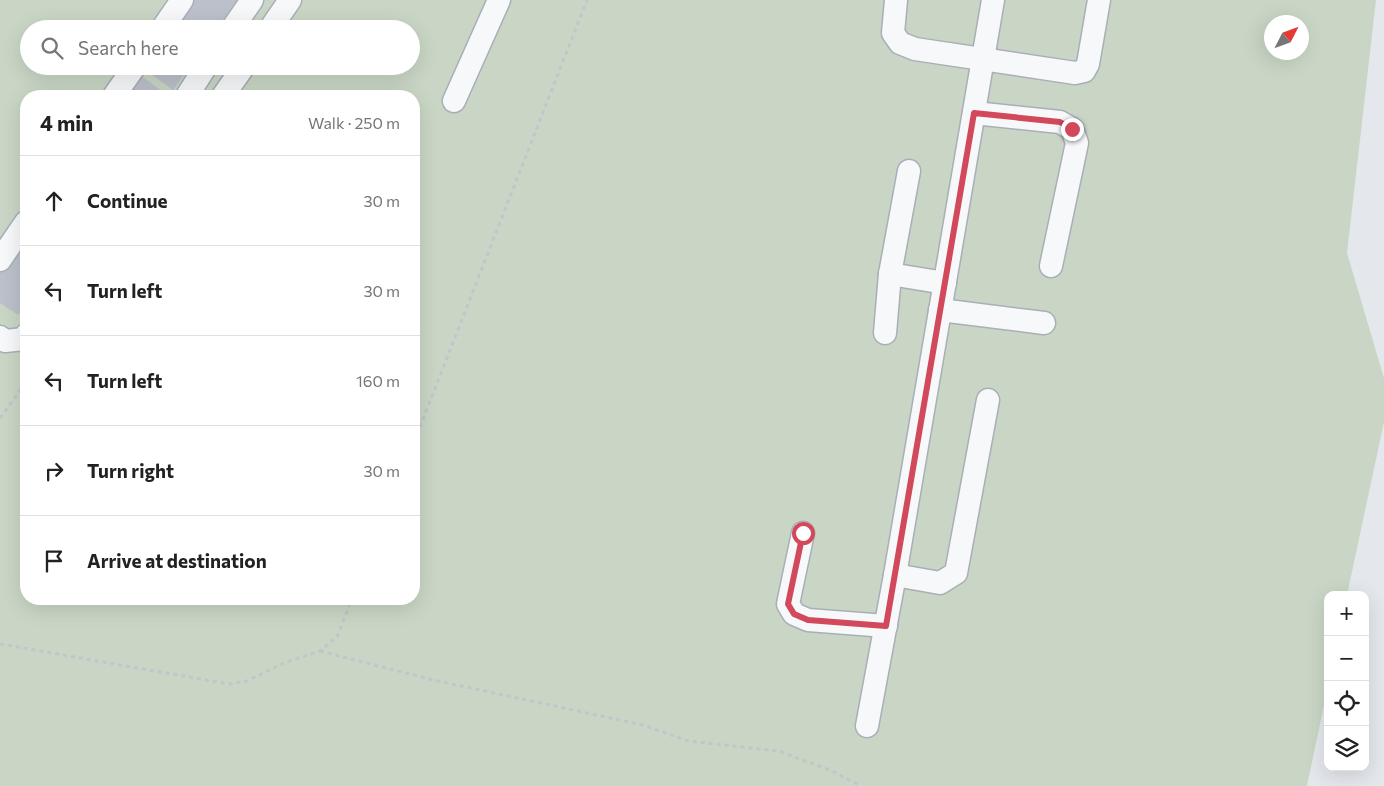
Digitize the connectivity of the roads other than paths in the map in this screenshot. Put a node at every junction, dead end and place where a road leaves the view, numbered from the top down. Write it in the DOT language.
graph roads {
  1 [pos="182,0"];
  2 [pos="252,0"];
  3 [pos="290,0"];
  4 [pos="499,0"];
  5 [pos="896,0"];
  6 [pos="993,0"];
  7 [pos="1099,0"];
  8 [pos="168,20"];
  9 [pos="238,20"];
  10 [pos="276,20"];
  11 [pos="982,61"];
  12 [pos="129,75"];
  13 [pos="200,75"];
  14 [pos="238,75"];
  15 [pos="118,90"];
  16 [pos="191,90"];
  17 [pos="227,90"];
  18 [pos="454,101"];
  19 [pos="974,113"];
  20 [pos="909,171"];
  21 [pos="20,231"];
  22 [pos="0,260"];
  23 [pos="1051,266"];
  24 [pos="890,274"];
  25 [pos="945,283"];
  26 [pos="940,310"];
  27 [pos="1044,323"];
  28 [pos="885,333"];
  29 [pos="0,338"];
  30 [pos="20,339"];
  31 [pos="988,400"];
  32 [pos="803,533"];
  33 [pos="896,575"];
  34 [pos="886,626"];
  35 [pos="867,726"];
  1 -- 8 [label="lane"];
  2 -- 9 [label="lane"];
  3 -- 10 [label="lane"];
  4 -- 18 [label="lane"];
  5 -- 11 [label="lane"];
  6 -- 11 [label="lane"];
  7 -- 11 [label="lane"];
  11 -- 19 [label="lane"];
  12 -- 15 [label="lane"];
  13 -- 16 [label="lane"];
  14 -- 17 [label="lane"];
  19 -- 23 [label="lane"];
  19 -- 25 [label="lane"];
  20 -- 24 [label="lane"];
  21 -- 22 [label="lane"];
  24 -- 25 [label="lane"];
  24 -- 28 [label="lane"];
  25 -- 26 [label="lane"];
  26 -- 27 [label="lane"];
  26 -- 33 [label="lane"];
  29 -- 30 [label="lane"];
  31 -- 33 [label="lane"];
  32 -- 34 [label="lane"];
  33 -- 34 [label="lane"];
  34 -- 35 [label="lane"];
}
